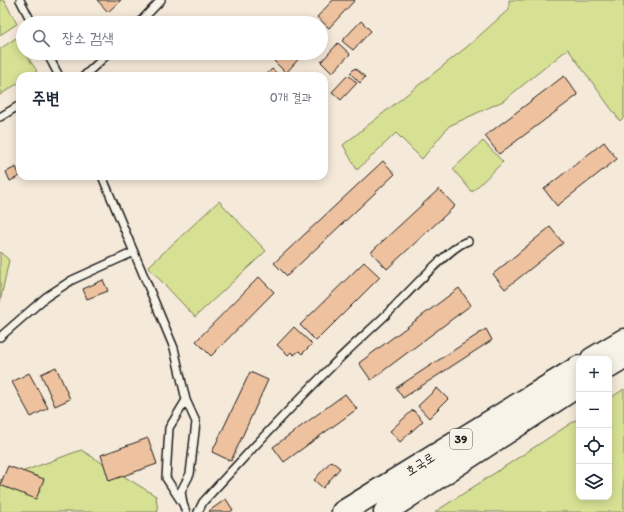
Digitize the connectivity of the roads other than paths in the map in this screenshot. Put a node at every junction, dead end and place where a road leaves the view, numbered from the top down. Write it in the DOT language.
graph roads {
  1 [pos="20,0"];
  2 [pos="161,0"];
  3 [pos="28,16"];
  4 [pos="146,16"];
  5 [pos="50,60"];
  6 [pos="101,60"];
  7 [pos="56,72"];
  8 [pos="88,72"];
  9 [pos="16,107"];
  10 [pos="0,117"];
  11 [pos="104,180"];
  12 [pos="468,241"];
  13 [pos="134,252"];
  14 [pos="0,337"];
  15 [pos="624,340"];
  16 [pos="597,356"];
  17 [pos="624,358"];
  18 [pos="612,365"];
  19 [pos="576,369"];
  20 [pos="576,387"];
  21 [pos="186,400"];
  22 [pos="183,504"];
  23 [pos="186,512"];
  24 [pos="198,512"];
  25 [pos="343,512"];
  26 [pos="385,512"];
  1 -- 3 [label="lane"];
  2 -- 4 [label="lane"];
  5 -- 7 [label="lane"];
  6 -- 8 [label="lane"];
  9 -- 10 [label="lane"];
  11 -- 13 [label="lane"];
  12 -- 24 [label="lane"];
  13 -- 14 [label="lane"];
  13 -- 21 [label="lane"];
  15 -- 16 [label="main road"];
  17 -- 18 [label="main road"];
  19 -- 25 [label="main road, 호국로 / 39"];
  20 -- 26 [label="main road, 호국로 / 39"];
  21 -- 22 [label="lane"];
  21 -- 22 [label="lane"];
  22 -- 23 [label="lane"];
}
